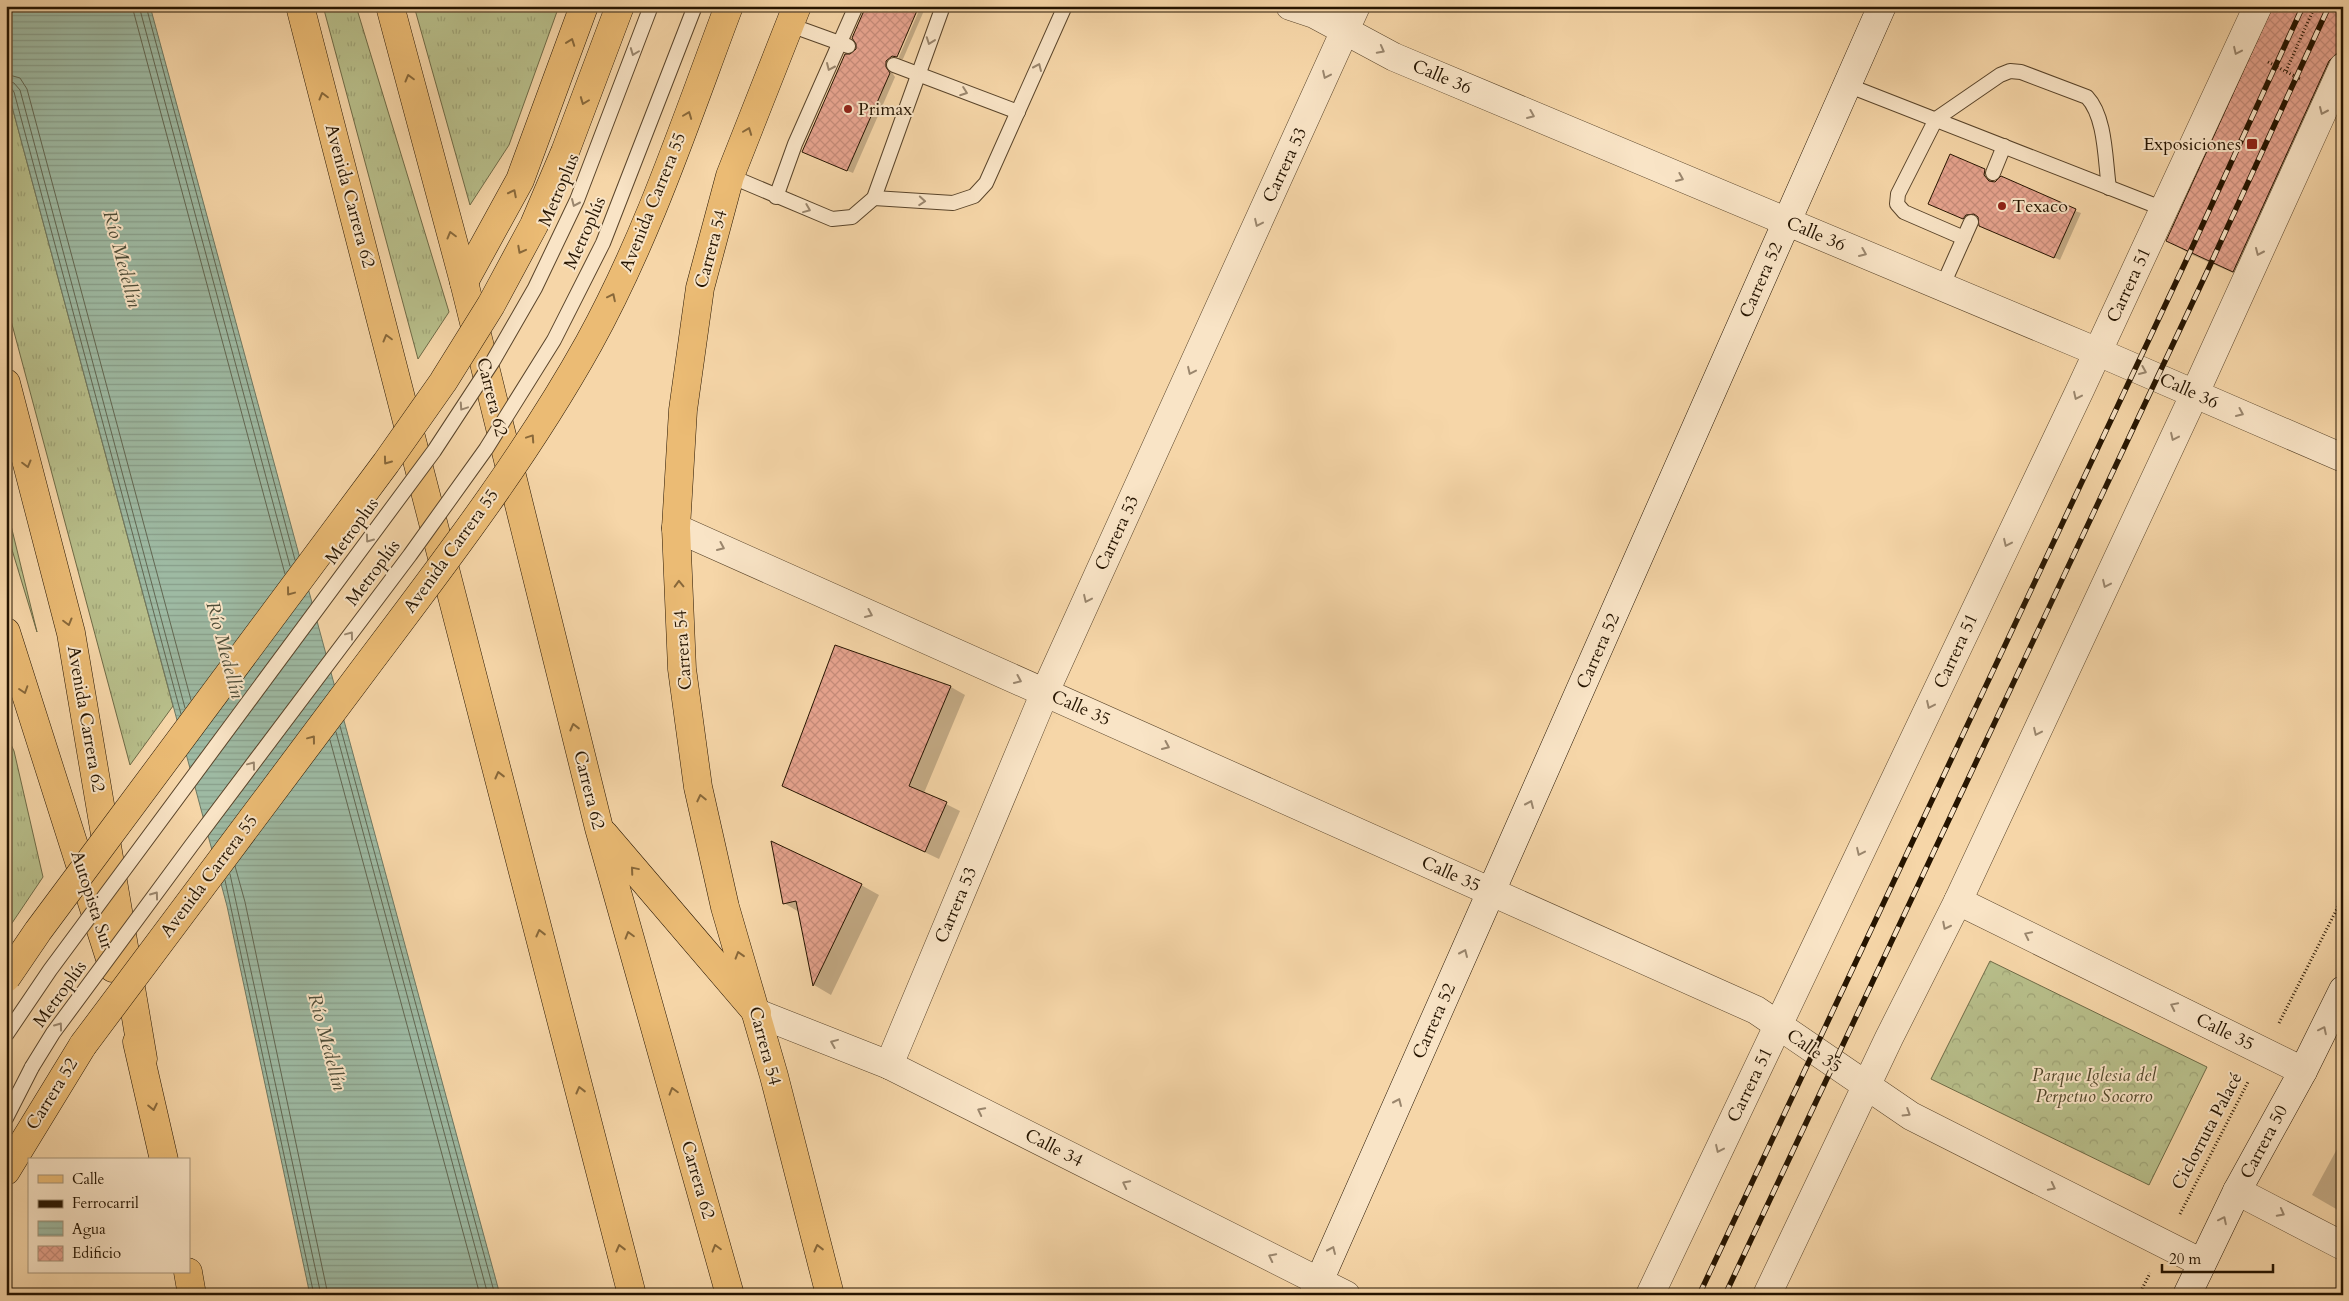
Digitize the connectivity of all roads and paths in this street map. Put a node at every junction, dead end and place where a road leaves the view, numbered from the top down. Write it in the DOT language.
graph roads {
  1 [pos="300,6"];
  2 [pos="390,6"];
  3 [pos="584,6"];
  4 [pos="620,6"];
  5 [pos="652,6"];
  6 [pos="695,6"];
  7 [pos="729,6"];
  8 [pos="856,6"];
  9 [pos="943,6"];
  10 [pos="1066,6"];
  11 [pos="1290,6"];
  12 [pos="1356,6"];
  13 [pos="1882,6"];
  14 [pos="2258,6"];
  15 [pos="2315,6"];
  16 [pos="793,15"];
  17 [pos="1345,31"];
  18 [pos="845,44"];
  19 [pos="2261,58"];
  20 [pos="894,65"];
  21 [pos="2343,67"];
  22 [pos="2286,71"];
  23 [pos="918,75"];
  24 [pos="2302,80"];
  25 [pos="1847,85"];
  26 [pos="1018,112"];
  27 [pos="1936,120"];
  28 [pos="2004,146"];
  29 [pos="1993,173"];
  30 [pos="730,176"];
  31 [pos="2109,188"];
  32 [pos="776,197"];
  33 [pos="874,198"];
  34 [pos="2164,209"];
  35 [pos="1787,222"];
  36 [pos="1971,222"];
  37 [pos="1964,238"];
  38 [pos="464,282"];
  39 [pos="1942,287"];
  40 [pos="2098,352"];
  41 [pos="6,383"];
  42 [pos="2195,393"];
  43 [pos="2343,458"];
  44 [pos="676,528"];
  45 [pos="7,639"];
  46 [pos="1045,692"];
  47 [pos="599,828"];
  48 [pos="1491,892"];
  49 [pos="2343,896"];
  50 [pos="1958,901"];
  51 [pos="6,978"];
  52 [pos="2343,990"];
  53 [pos="757,1014"];
  54 [pos="1778,1026"];
  55 [pos="6,1034"];
  56 [pos="84,1044"];
  57 [pos="2264,1051"];
  58 [pos="143,1059"];
  59 [pos="889,1065"];
  60 [pos="2303,1070"];
  61 [pos="1866,1087"];
  62 [pos="6,1118"];
  63 [pos="164,1158"];
  64 [pos="6,1171"];
  65 [pos="2237,1191"];
  66 [pos="2164,1244"];
  67 [pos="2343,1246"];
  68 [pos="2202,1263"];
  69 [pos="188,1274"];
  70 [pos="1316,1288"];
  71 [pos="192,1295"];
  72 [pos="632,1295"];
  73 [pos="730,1295"];
  74 [pos="830,1295"];
  75 [pos="1346,1295"];
  76 [pos="1650,1295"];
  77 [pos="1767,1295"];
  78 [pos="2186,1295"];
  72 -- 1 [label="main road, Avenida Carrera 62, one-way"];
  38 -- 2 [label="main road, one-way"];
  38 -- 3 [label="main road, one-way"];
  4 -- 51 [label="main road, one-way, bridge"];
  5 -- 55 [label="lane, Metroplus, one-way, bridge"];
  62 -- 6 [label="lane, Metroplús, one-way, bridge"];
  56 -- 7 [label="main road, Avenida Carrera 55, one-way, bridge"];
  8 -- 18 [label="lane"];
  9 -- 23 [label="lane, one-way"];
  26 -- 10 [label="lane, one-way"];
  11 -- 17 [label="street, Calle 36"];
  12 -- 17 [label="street, Carrera 53"];
  13 -- 25 [label="street, Carrera 52"];
  14 -- 34 [label="street, Carrera 51, one-way"];
  15 -- 22 [label="path"];
  16 -- 18 [label="lane"];
  30 -- 16 [label="main road, Carrera 54, one-way"];
  17 -- 35 [label="street, Calle 36, one-way"];
  17 -- 46 [label="street, Carrera 53, one-way"];
  18 -- 32 [label="lane, one-way"];
  19 -- 22 [label="path"];
  20 -- 23 [label="lane"];
  21 -- 42 [label="street, one-way"];
  22 -- 24 [label="path"];
  23 -- 26 [label="lane, one-way"];
  23 -- 33 [label="lane"];
  25 -- 27 [label="lane"];
  25 -- 35 [label="street, Carrera 52"];
  33 -- 26 [label="lane, one-way"];
  27 -- 28 [label="lane"];
  27 -- 31 [label="lane"];
  27 -- 37 [label="lane"];
  28 -- 29 [label="lane"];
  28 -- 31 [label="lane"];
  30 -- 32 [label="lane"];
  30 -- 44 [label="main road, Carrera 54"];
  31 -- 34 [label="lane"];
  32 -- 33 [label="lane, one-way"];
  34 -- 40 [label="street, Carrera 51"];
  35 -- 39 [label="street, Calle 36, one-way"];
  48 -- 35 [label="street, Carrera 52, one-way"];
  36 -- 37 [label="lane"];
  37 -- 39 [label="lane"];
  47 -- 38 [label="main road, Carrera 62, one-way"];
  39 -- 40 [label="street, Calle 36"];
  40 -- 42 [label="street, Calle 36, one-way"];
  40 -- 54 [label="street, Carrera 51, one-way"];
  41 -- 58 [label="main road, Avenida Carrera 62, one-way"];
  42 -- 43 [label="street, Calle 36, one-way"];
  42 -- 50 [label="street, one-way"];
  44 -- 46 [label="street, Calle 35, one-way"];
  53 -- 44 [label="main road, Carrera 54, one-way"];
  45 -- 58 [label="main road, Autopista Sur, one-way"];
  46 -- 48 [label="street, Calle 35, one-way"];
  46 -- 59 [label="street, Carrera 53"];
  53 -- 47 [label="main road, one-way"];
  73 -- 47 [label="main road, Carrera 62, one-way"];
  48 -- 54 [label="street, Calle 35"];
  70 -- 48 [label="street, Carrera 52, one-way"];
  49 -- 57 [label="path, Ciclorruta Palacé"];
  57 -- 50 [label="street, Calle 35, one-way"];
  50 -- 61 [label="street, one-way"];
  60 -- 52 [label="street, Carrera 50, one-way"];
  59 -- 53 [label="street, Calle 34, one-way"];
  74 -- 53 [label="main road, Carrera 54, one-way"];
  54 -- 61 [label="street, Calle 35"];
  54 -- 76 [label="street, Carrera 51, one-way"];
  56 -- 64 [label="main road, Carrera 52"];
  57 -- 60 [label="street, Calle 35"];
  57 -- 66 [label="path, Ciclorruta Palacé"];
  58 -- 63 [label="main road, Autopista Sur, one-way"];
  70 -- 59 [label="street, Calle 34, one-way"];
  60 -- 65 [label="street, Carrera 50"];
  61 -- 66 [label="street, Calle 35, one-way"];
  61 -- 77 [label="street"];
  65 -- 67 [label="street, one-way"];
  68 -- 65 [label="street, Carrera 50, one-way"];
  66 -- 68 [label="street, Calle 35"];
  68 -- 78 [label="street, Carrera 50"];
  69 -- 71 [label="main road"];
  70 -- 75 [label="street, Calle 34"];
}
